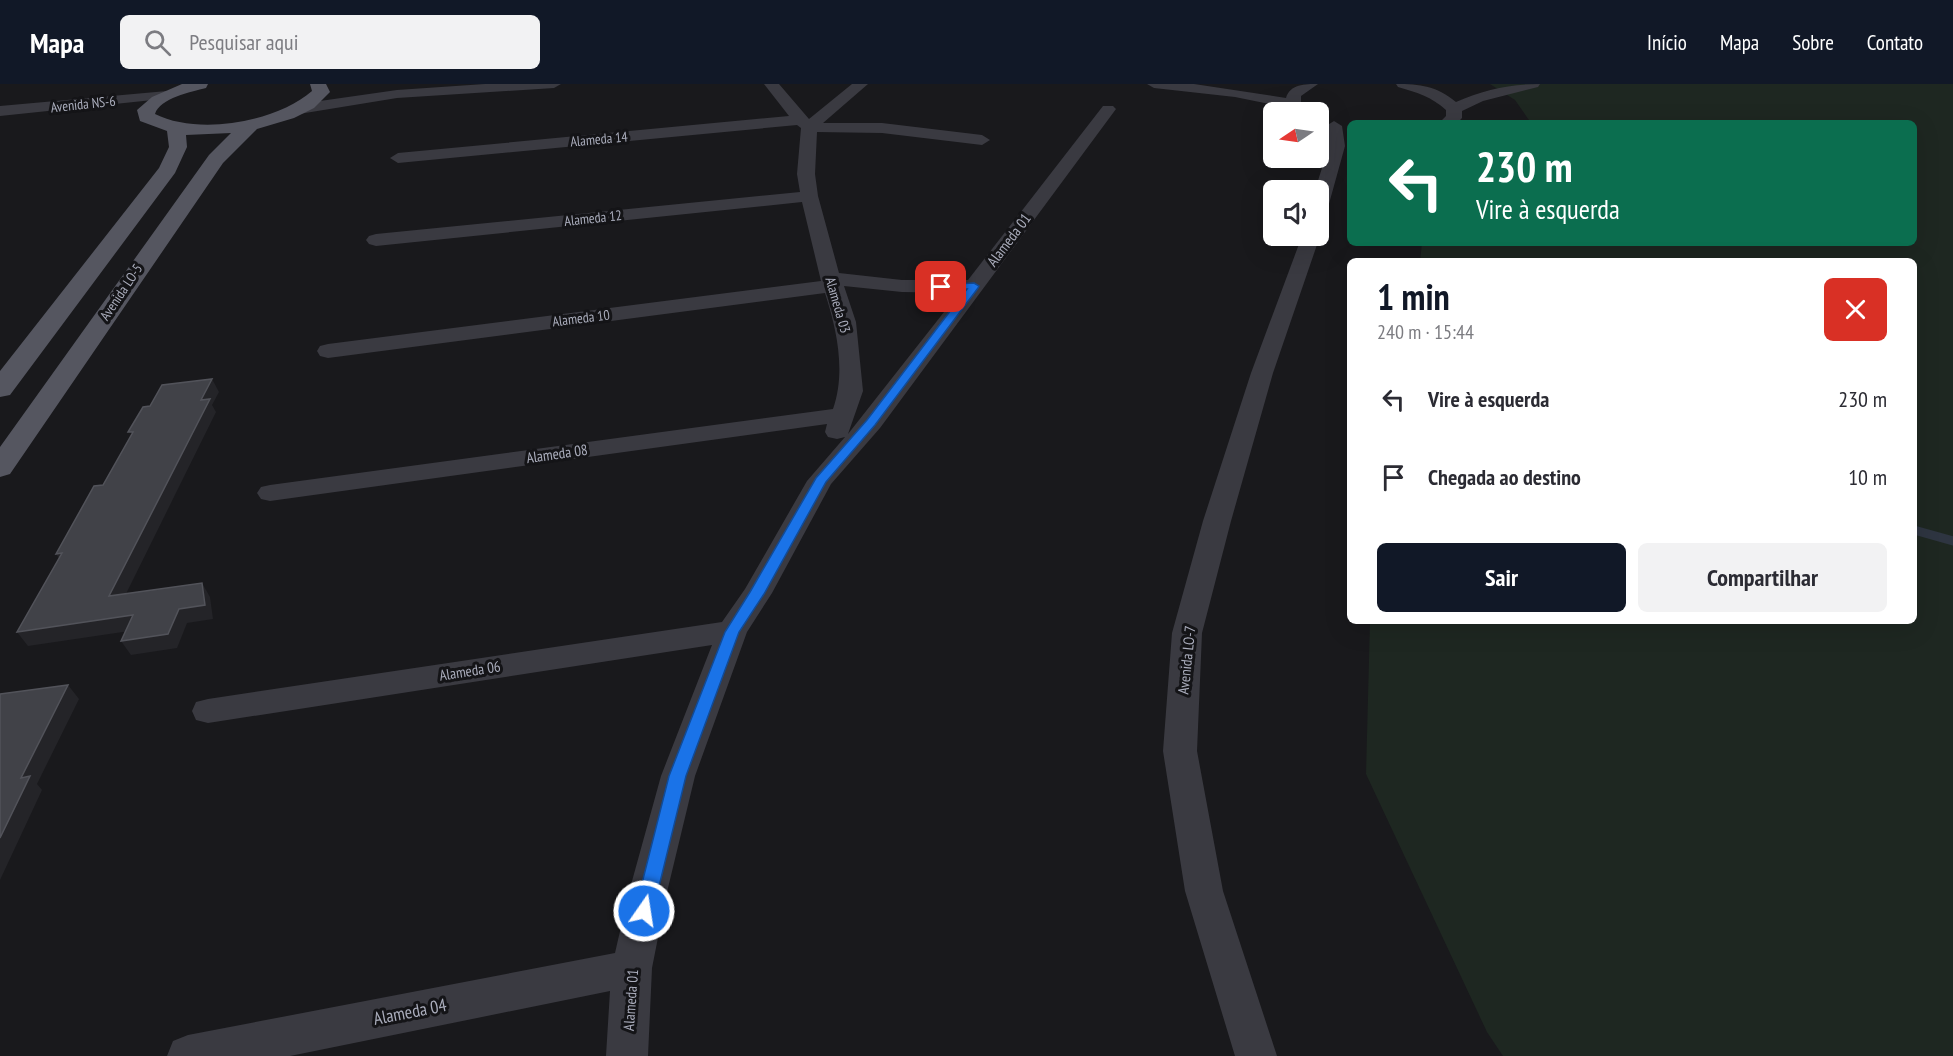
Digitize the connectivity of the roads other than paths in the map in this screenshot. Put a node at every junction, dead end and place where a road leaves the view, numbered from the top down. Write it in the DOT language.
graph roads {
  1 [pos="130,84"];
  2 [pos="200,84"];
  3 [pos="318,84"];
  4 [pos="327,84"];
  5 [pos="554,84"];
  6 [pos="771,84"];
  7 [pos="861,84"];
  8 [pos="1154,84"];
  9 [pos="1263,84"];
  10 [pos="1407,84"];
  11 [pos="1533,84"];
  12 [pos="1306,86"];
  13 [pos="166,95"];
  14 [pos="1439,96"];
  15 [pos="1478,98"];
  16 [pos="81,102"];
  17 [pos="1273,102"];
  18 [pos="1296,102"];
  19 [pos="299,109"];
  20 [pos="1108,109"];
  21 [pos="0,111"];
  22 [pos="1451,116"];
  23 [pos="809,122"];
  24 [pos="251,124"];
  25 [pos="0,125"];
  26 [pos="1334,125"];
  27 [pos="176,129"];
  28 [pos="982,140"];
  29 [pos="399,158"];
  30 [pos="1347,169"];
  31 [pos="1331,174"];
  32 [pos="1329,180"];
  33 [pos="809,196"];
  34 [pos="376,240"];
  35 [pos="1307,246"];
  36 [pos="832,282"];
  37 [pos="974,286"];
  38 [pos="328,351"];
  39 [pos="0,389"];
  40 [pos="843,416"];
  41 [pos="0,468"];
  42 [pos="820,481"];
  43 [pos="270,493"];
  44 [pos="732,632"];
  45 [pos="208,711"];
  46 [pos="632,968"];
  47 [pos="188,1056"];
  48 [pos="627,1056"];
  49 [pos="1256,1056"];
  1 -- 16 [label="street"];
  2 -- 13 [label="main road"];
  3 -- 4 [label="street"];
  3 -- 19 [label="main road"];
  5 -- 19 [label="street"];
  6 -- 23 [label="street"];
  7 -- 23 [label="street"];
  8 -- 17 [label="street"];
  9 -- 12 [label="street"];
  10 -- 14 [label="street"];
  11 -- 15 [label="street"];
  12 -- 18 [label="street"];
  13 -- 16 [label="street, Avenida NS-6"];
  13 -- 27 [label="main road"];
  14 -- 15 [label="street"];
  14 -- 22 [label="street"];
  15 -- 22 [label="street"];
  16 -- 21 [label="street, Avenida NS-6"];
  16 -- 25 [label="street, Avenida NS-6"];
  19 -- 24 [label="main road"];
  20 -- 37 [label="street, Alameda 01"];
  23 -- 28 [label="street, Alameda 14"];
  23 -- 29 [label="street, Alameda 14"];
  23 -- 33 [label="street, Alameda 03"];
  24 -- 27 [label="main road"];
  24 -- 41 [label="main road, Avenida LO-5"];
  26 -- 31 [label="street"];
  27 -- 39 [label="main road"];
  30 -- 31 [label="street"];
  31 -- 32 [label="street"];
  33 -- 34 [label="street, Alameda 12"];
  33 -- 36 [label="street, Alameda 03"];
  35 -- 49 [label="street, Avenida LO-7"];
  36 -- 37 [label="street, Alameda 10"];
  36 -- 38 [label="street, Alameda 10"];
  36 -- 40 [label="street, Alameda 03"];
  37 -- 42 [label="street, Alameda 01"];
  40 -- 42 [label="street, Alameda 03"];
  40 -- 43 [label="street, Alameda 08"];
  42 -- 44 [label="street, Alameda 01"];
  44 -- 45 [label="street, Alameda 06"];
  44 -- 46 [label="street, Alameda 01"];
  46 -- 47 [label="street, Alameda 04"];
  46 -- 48 [label="street, Alameda 01"];
}
